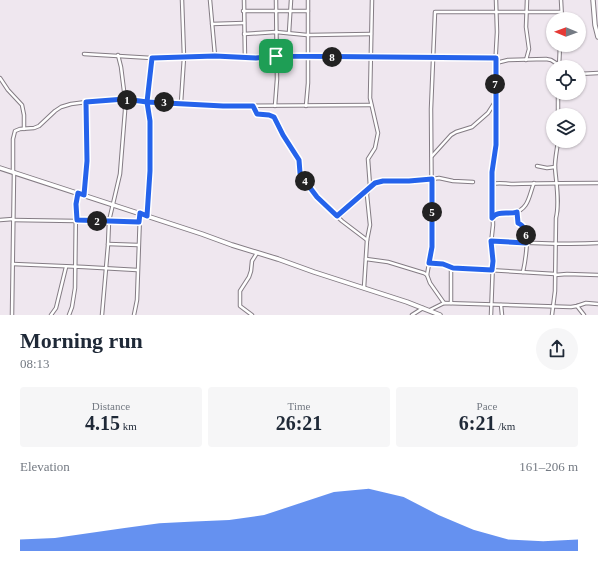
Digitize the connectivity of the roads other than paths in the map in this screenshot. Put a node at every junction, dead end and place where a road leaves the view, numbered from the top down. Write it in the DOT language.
graph roads {
  1 [pos="182,0"];
  2 [pos="210,0"];
  3 [pos="244,0"];
  4 [pos="276,0"];
  5 [pos="291,0"];
  6 [pos="308,0"];
  7 [pos="372,0"];
  8 [pos="496,0"];
  9 [pos="527,0"];
  10 [pos="561,0"];
  11 [pos="593,0"];
  12 [pos="598,5"];
  13 [pos="593,6"];
  14 [pos="243,11"];
  15 [pos="308,11"];
  16 [pos="496,11"];
  17 [pos="276,12"];
  18 [pos="290,12"];
  19 [pos="527,12"];
  20 [pos="546,12"];
  21 [pos="561,12"];
  22 [pos="244,23"];
  23 [pos="212,24"];
  24 [pos="276,32"];
  25 [pos="289,33"];
  26 [pos="244,34"];
  27 [pos="371,34"];
  28 [pos="309,35"];
  29 [pos="598,37"];
  30 [pos="84,54"];
  31 [pos="118,55"];
  32 [pos="215,56"];
  33 [pos="276,56"];
  34 [pos="184,57"];
  35 [pos="307,57"];
  36 [pos="152,58"];
  37 [pos="245,58"];
  38 [pos="370,58"];
  39 [pos="434,58"];
  40 [pos="496,58"];
  41 [pos="526,60"];
  42 [pos="552,60"];
  43 [pos="496,63"];
  44 [pos="598,73"];
  45 [pos="586,74"];
  46 [pos="0,78"];
  47 [pos="125,99"];
  48 [pos="86,102"];
  49 [pos="147,102"];
  50 [pos="495,102"];
  51 [pos="181,103"];
  52 [pos="371,105"];
  53 [pos="253,106"];
  54 [pos="275,106"];
  55 [pos="306,106"];
  56 [pos="24,129"];
  57 [pos="557,148"];
  58 [pos="432,156"];
  59 [pos="537,166"];
  60 [pos="556,167"];
  61 [pos="0,168"];
  62 [pos="13,172"];
  63 [pos="432,179"];
  64 [pos="598,179"];
  65 [pos="473,182"];
  66 [pos="556,182"];
  67 [pos="534,183"];
  68 [pos="596,183"];
  69 [pos="492,184"];
  70 [pos="369,187"];
  71 [pos="78,193"];
  72 [pos="84,195"];
  73 [pos="112,204"];
  74 [pos="517,212"];
  75 [pos="140,213"];
  76 [pos="147,216"];
  77 [pos="337,216"];
  78 [pos="492,218"];
  79 [pos="13,219"];
  80 [pos="0,220"];
  81 [pos="77,220"];
  82 [pos="108,221"];
  83 [pos="139,222"];
  84 [pos="367,240"];
  85 [pos="491,241"];
  86 [pos="526,243"];
  87 [pos="598,243"];
  88 [pos="108,244"];
  89 [pos="556,244"];
  90 [pos="138,245"];
  91 [pos="257,253"];
  92 [pos="366,259"];
  93 [pos="429,263"];
  94 [pos="13,264"];
  95 [pos="75,266"];
  96 [pos="66,267"];
  97 [pos="451,268"];
  98 [pos="106,269"];
  99 [pos="137,270"];
  100 [pos="492,270"];
  101 [pos="522,272"];
  102 [pos="555,274"];
  103 [pos="427,275"];
  104 [pos="598,275"];
  105 [pos="364,288"];
  106 [pos="444,303"];
  107 [pos="451,303"];
  108 [pos="491,304"];
  109 [pos="598,304"];
  110 [pos="502,305"];
  111 [pos="554,306"];
  112 [pos="577,306"];
  113 [pos="423,308"];
  114 [pos="430,310"];
  115 [pos="12,315"];
  116 [pos="51,315"];
  117 [pos="69,315"];
  118 [pos="102,315"];
  119 [pos="134,315"];
  120 [pos="252,315"];
  121 [pos="412,315"];
  122 [pos="440,315"];
  123 [pos="491,315"];
  124 [pos="502,315"];
  125 [pos="552,315"];
  126 [pos="584,315"];
  1 -- 34 [label="street"];
  2 -- 23 [label="street"];
  3 -- 14 [label="street"];
  4 -- 17 [label="street"];
  5 -- 18 [label="street"];
  6 -- 15 [label="street"];
  7 -- 27 [label="street"];
  8 -- 16 [label="street"];
  9 -- 19 [label="street"];
  10 -- 21 [label="street"];
  11 -- 13 [label="main road"];
  12 -- 13 [label="street"];
  13 -- 29 [label="main road"];
  14 -- 17 [label="street"];
  14 -- 22 [label="street"];
  15 -- 18 [label="street"];
  15 -- 28 [label="street"];
  16 -- 19 [label="street"];
  16 -- 39 [label="street"];
  16 -- 40 [label="street"];
  17 -- 18 [label="street"];
  17 -- 24 [label="street"];
  18 -- 25 [label="street"];
  19 -- 20 [label="street"];
  19 -- 41 [label="street"];
  22 -- 23 [label="street"];
  22 -- 26 [label="street"];
  23 -- 32 [label="street"];
  24 -- 25 [label="street"];
  24 -- 26 [label="street"];
  24 -- 33 [label="street"];
  25 -- 28 [label="street"];
  26 -- 37 [label="street"];
  27 -- 28 [label="street"];
  27 -- 38 [label="street"];
  28 -- 35 [label="street"];
  30 -- 31 [label="street"];
  31 -- 36 [label="street"];
  31 -- 47 [label="street"];
  32 -- 34 [label="street"];
  32 -- 37 [label="street"];
  33 -- 35 [label="street"];
  33 -- 37 [label="street"];
  33 -- 54 [label="street"];
  34 -- 36 [label="street"];
  34 -- 51 [label="street"];
  35 -- 38 [label="street"];
  35 -- 55 [label="street"];
  36 -- 49 [label="street"];
  38 -- 39 [label="street"];
  38 -- 52 [label="street"];
  39 -- 40 [label="street"];
  39 -- 58 [label="street"];
  40 -- 43 [label="street"];
  41 -- 42 [label="street"];
  41 -- 43 [label="street"];
  43 -- 50 [label="street"];
  44 -- 45 [label="street"];
  46 -- 56 [label="street"];
  47 -- 48 [label="street"];
  47 -- 49 [label="street"];
  47 -- 73 [label="street"];
  48 -- 56 [label="street"];
  48 -- 72 [label="street"];
  49 -- 51 [label="street"];
  49 -- 76 [label="street"];
  50 -- 58 [label="street"];
  50 -- 69 [label="street"];
  51 -- 53 [label="street"];
  52 -- 55 [label="street"];
  52 -- 70 [label="street"];
  53 -- 54 [label="street"];
  53 -- 77 [label="street"];
  54 -- 55 [label="street"];
  56 -- 62 [label="street"];
  57 -- 60 [label="street"];
  58 -- 63 [label="street"];
  59 -- 60 [label="street"];
  60 -- 66 [label="street"];
  61 -- 62 [label="main road"];
  62 -- 71 [label="main road"];
  62 -- 79 [label="street"];
  63 -- 65 [label="street"];
  63 -- 70 [label="street"];
  63 -- 93 [label="street"];
  64 -- 68 [label="street"];
  66 -- 67 [label="street"];
  66 -- 68 [label="street"];
  66 -- 89 [label="street"];
  67 -- 69 [label="street"];
  67 -- 74 [label="street"];
  69 -- 78 [label="street"];
  70 -- 77 [label="street"];
  70 -- 84 [label="street"];
  71 -- 72 [label="main road"];
  71 -- 81 [label="street"];
  72 -- 73 [label="main road"];
  73 -- 75 [label="main road"];
  73 -- 82 [label="street"];
  74 -- 78 [label="street"];
  74 -- 86 [label="street"];
  75 -- 76 [label="main road"];
  75 -- 83 [label="street"];
  76 -- 91 [label="main road"];
  77 -- 84 [label="street"];
  78 -- 85 [label="street"];
  79 -- 80 [label="street"];
  79 -- 81 [label="street"];
  79 -- 94 [label="street"];
  81 -- 82 [label="street"];
  81 -- 95 [label="street"];
  82 -- 83 [label="street"];
  82 -- 88 [label="street"];
  83 -- 90 [label="street"];
  84 -- 92 [label="street"];
  85 -- 86 [label="street"];
  85 -- 100 [label="street"];
  86 -- 89 [label="street"];
  86 -- 101 [label="street"];
  87 -- 89 [label="street"];
  88 -- 90 [label="street"];
  88 -- 98 [label="street"];
  89 -- 102 [label="street"];
  90 -- 99 [label="street"];
  91 -- 105 [label="main road"];
  91 -- 120 [label="street"];
  92 -- 103 [label="street"];
  92 -- 105 [label="street"];
  93 -- 97 [label="street"];
  93 -- 103 [label="street"];
  94 -- 96 [label="street"];
  94 -- 115 [label="street"];
  95 -- 96 [label="street"];
  95 -- 98 [label="street"];
  95 -- 117 [label="street"];
  96 -- 116 [label="street"];
  97 -- 100 [label="street"];
  97 -- 107 [label="street"];
  98 -- 99 [label="street"];
  98 -- 118 [label="street"];
  99 -- 119 [label="street"];
  100 -- 101 [label="street"];
  100 -- 108 [label="street"];
  101 -- 102 [label="street"];
  102 -- 104 [label="street"];
  102 -- 111 [label="street"];
  103 -- 106 [label="street"];
  105 -- 113 [label="main road"];
  106 -- 107 [label="street"];
  106 -- 114 [label="street"];
  107 -- 108 [label="street"];
  108 -- 110 [label="street"];
  108 -- 123 [label="street"];
  109 -- 112 [label="street"];
  110 -- 111 [label="street"];
  110 -- 124 [label="street"];
  111 -- 112 [label="street"];
  111 -- 125 [label="street"];
  112 -- 126 [label="street"];
  113 -- 114 [label="main road"];
  113 -- 121 [label="street"];
  114 -- 122 [label="main road"];
}
